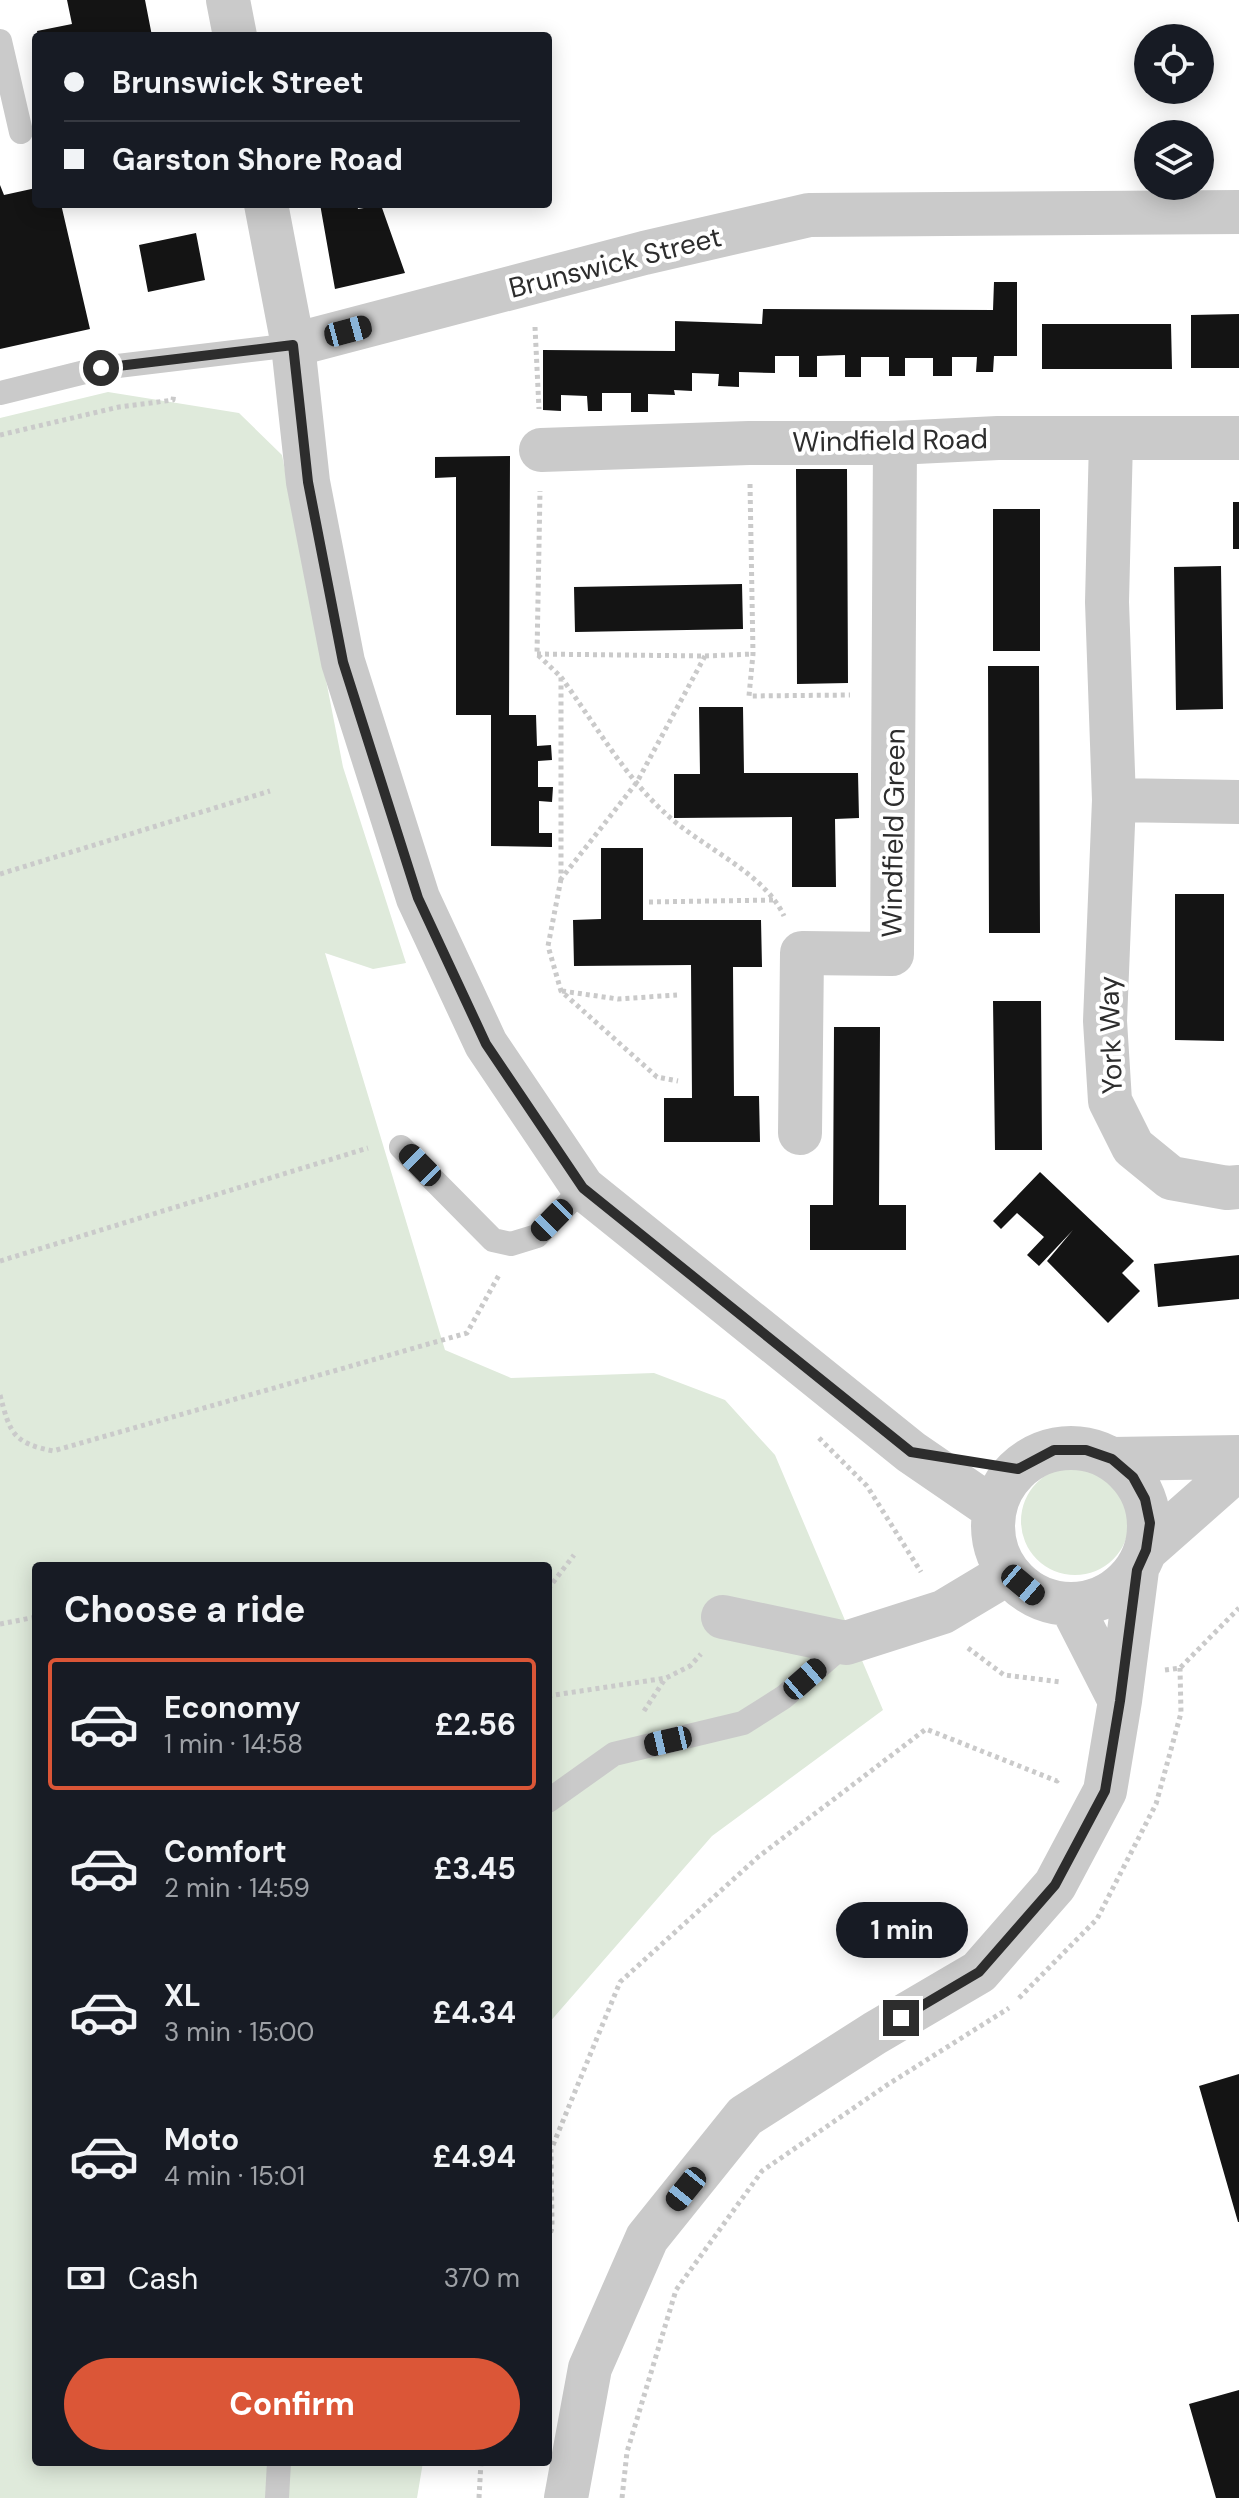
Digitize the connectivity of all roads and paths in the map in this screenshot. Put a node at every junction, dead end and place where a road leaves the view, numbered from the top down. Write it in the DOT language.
graph roads {
  1 [pos="228,0"];
  2 [pos="234,32"];
  3 [pos="0,41"];
  4 [pos="21,132"];
  5 [pos="267,208"];
  6 [pos="1239,212"];
  7 [pos="533,282"];
  8 [pos="293,345"];
  9 [pos="176,360"];
  10 [pos="0,393"];
  11 [pos="0,435"];
  12 [pos="1239,438"];
  13 [pos="1111,440"];
  14 [pos="749,443"];
  15 [pos="895,443"];
  16 [pos="541,450"];
  17 [pos="537,654"];
  18 [pos="753,654"];
  19 [pos="705,656"];
  20 [pos="561,677"];
  21 [pos="895,694"];
  22 [pos="637,782"];
  23 [pos="270,791"];
  24 [pos="1114,800"];
  25 [pos="1239,802"];
  26 [pos="0,874"];
  27 [pos="561,879"];
  28 [pos="777,900"];
  29 [pos="649,902"];
  30 [pos="802,953"];
  31 [pos="561,991"];
  32 [pos="677,995"];
  33 [pos="678,1081"];
  34 [pos="800,1133"];
  35 [pos="401,1147"];
  36 [pos="1239,1187"];
  37 [pos="583,1188"];
  38 [pos="518,1242"];
  39 [pos="0,1261"];
  40 [pos="0,1395"];
  41 [pos="812,1431"];
  42 [pos="911,1452"];
  43 [pos="1239,1457"];
  44 [pos="1112,1459"];
  45 [pos="1239,1468"];
  46 [pos="1018,1469"];
  47 [pos="994,1509"];
  48 [pos="574,1555"];
  49 [pos="1141,1560"];
  50 [pos="1008,1573"];
  51 [pos="552,1584"];
  52 [pos="1071,1605"];
  53 [pos="1239,1608"];
  54 [pos="943,1612"];
  55 [pos="32,1618"];
  56 [pos="0,1624"];
  57 [pos="716,1632"];
  58 [pos="846,1643"];
  59 [pos="1180,1668"];
  60 [pos="1117,1686"];
  61 [pos="552,1695"];
  62 [pos="1062,1771"];
  63 [pos="552,1798"];
  64 [pos="552,2148"];
  65 [pos="279,2466"];
  66 [pos="481,2466"];
  67 [pos="277,2498"];
  68 [pos="479,2498"];
  69 [pos="566,2498"];
  70 [pos="622,2498"];
  1 -- 2 [label="street"];
  3 -- 4 [label="lane"];
  5 -- 8 [label="street"];
  6 -- 7 [label="street, Brunswick Street"];
  7 -- 8 [label="street, Brunswick Street"];
  7 -- 16 [label="path"];
  8 -- 9 [label="lane, Brunswick Street"];
  8 -- 37 [label="street"];
  9 -- 10 [label="lane, Brunswick Street"];
  9 -- 11 [label="path"];
  12 -- 13 [label="street, Windfield Road"];
  13 -- 15 [label="street, Windfield Road"];
  13 -- 24 [label="street, York Way"];
  14 -- 15 [label="street, Windfield Road"];
  14 -- 16 [label="street, Windfield Road"];
  14 -- 18 [label="path"];
  15 -- 21 [label="street, Windfield Green"];
  16 -- 17 [label="path"];
  17 -- 19 [label="path"];
  17 -- 20 [label="path"];
  18 -- 19 [label="path"];
  18 -- 21 [label="path"];
  19 -- 22 [label="path"];
  20 -- 22 [label="path"];
  20 -- 27 [label="path"];
  21 -- 30 [label="street, Windfield Green"];
  22 -- 27 [label="path"];
  22 -- 28 [label="path"];
  23 -- 26 [label="path"];
  24 -- 25 [label="street"];
  24 -- 36 [label="street, York Way"];
  27 -- 31 [label="path"];
  28 -- 29 [label="path"];
  28 -- 30 [label="path"];
  30 -- 34 [label="street"];
  31 -- 32 [label="path"];
  31 -- 33 [label="path"];
  35 -- 38 [label="lane"];
  35 -- 39 [label="path"];
  37 -- 38 [label="lane"];
  37 -- 42 [label="street"];
  38 -- 40 [label="path"];
  41 -- 54 [label="path"];
  42 -- 46 [label="street"];
  42 -- 47 [label="street"];
  43 -- 44 [label="street"];
  44 -- 46 [label="street"];
  44 -- 49 [label="street"];
  45 -- 49 [label="street"];
  46 -- 47 [label="street"];
  47 -- 50 [label="street"];
  48 -- 51 [label="path"];
  49 -- 52 [label="street"];
  49 -- 60 [label="street"];
  50 -- 52 [label="street"];
  50 -- 54 [label="street"];
  52 -- 60 [label="street"];
  53 -- 59 [label="path"];
  54 -- 58 [label="street"];
  54 -- 60 [label="path"];
  55 -- 56 [label="path"];
  57 -- 58 [label="street"];
  57 -- 61 [label="path"];
  58 -- 63 [label="lane"];
  59 -- 60 [label="path"];
  59 -- 70 [label="path"];
  60 -- 69 [label="street"];
  62 -- 64 [label="path"];
  65 -- 67 [label="lane"];
  66 -- 68 [label="path"];
}
